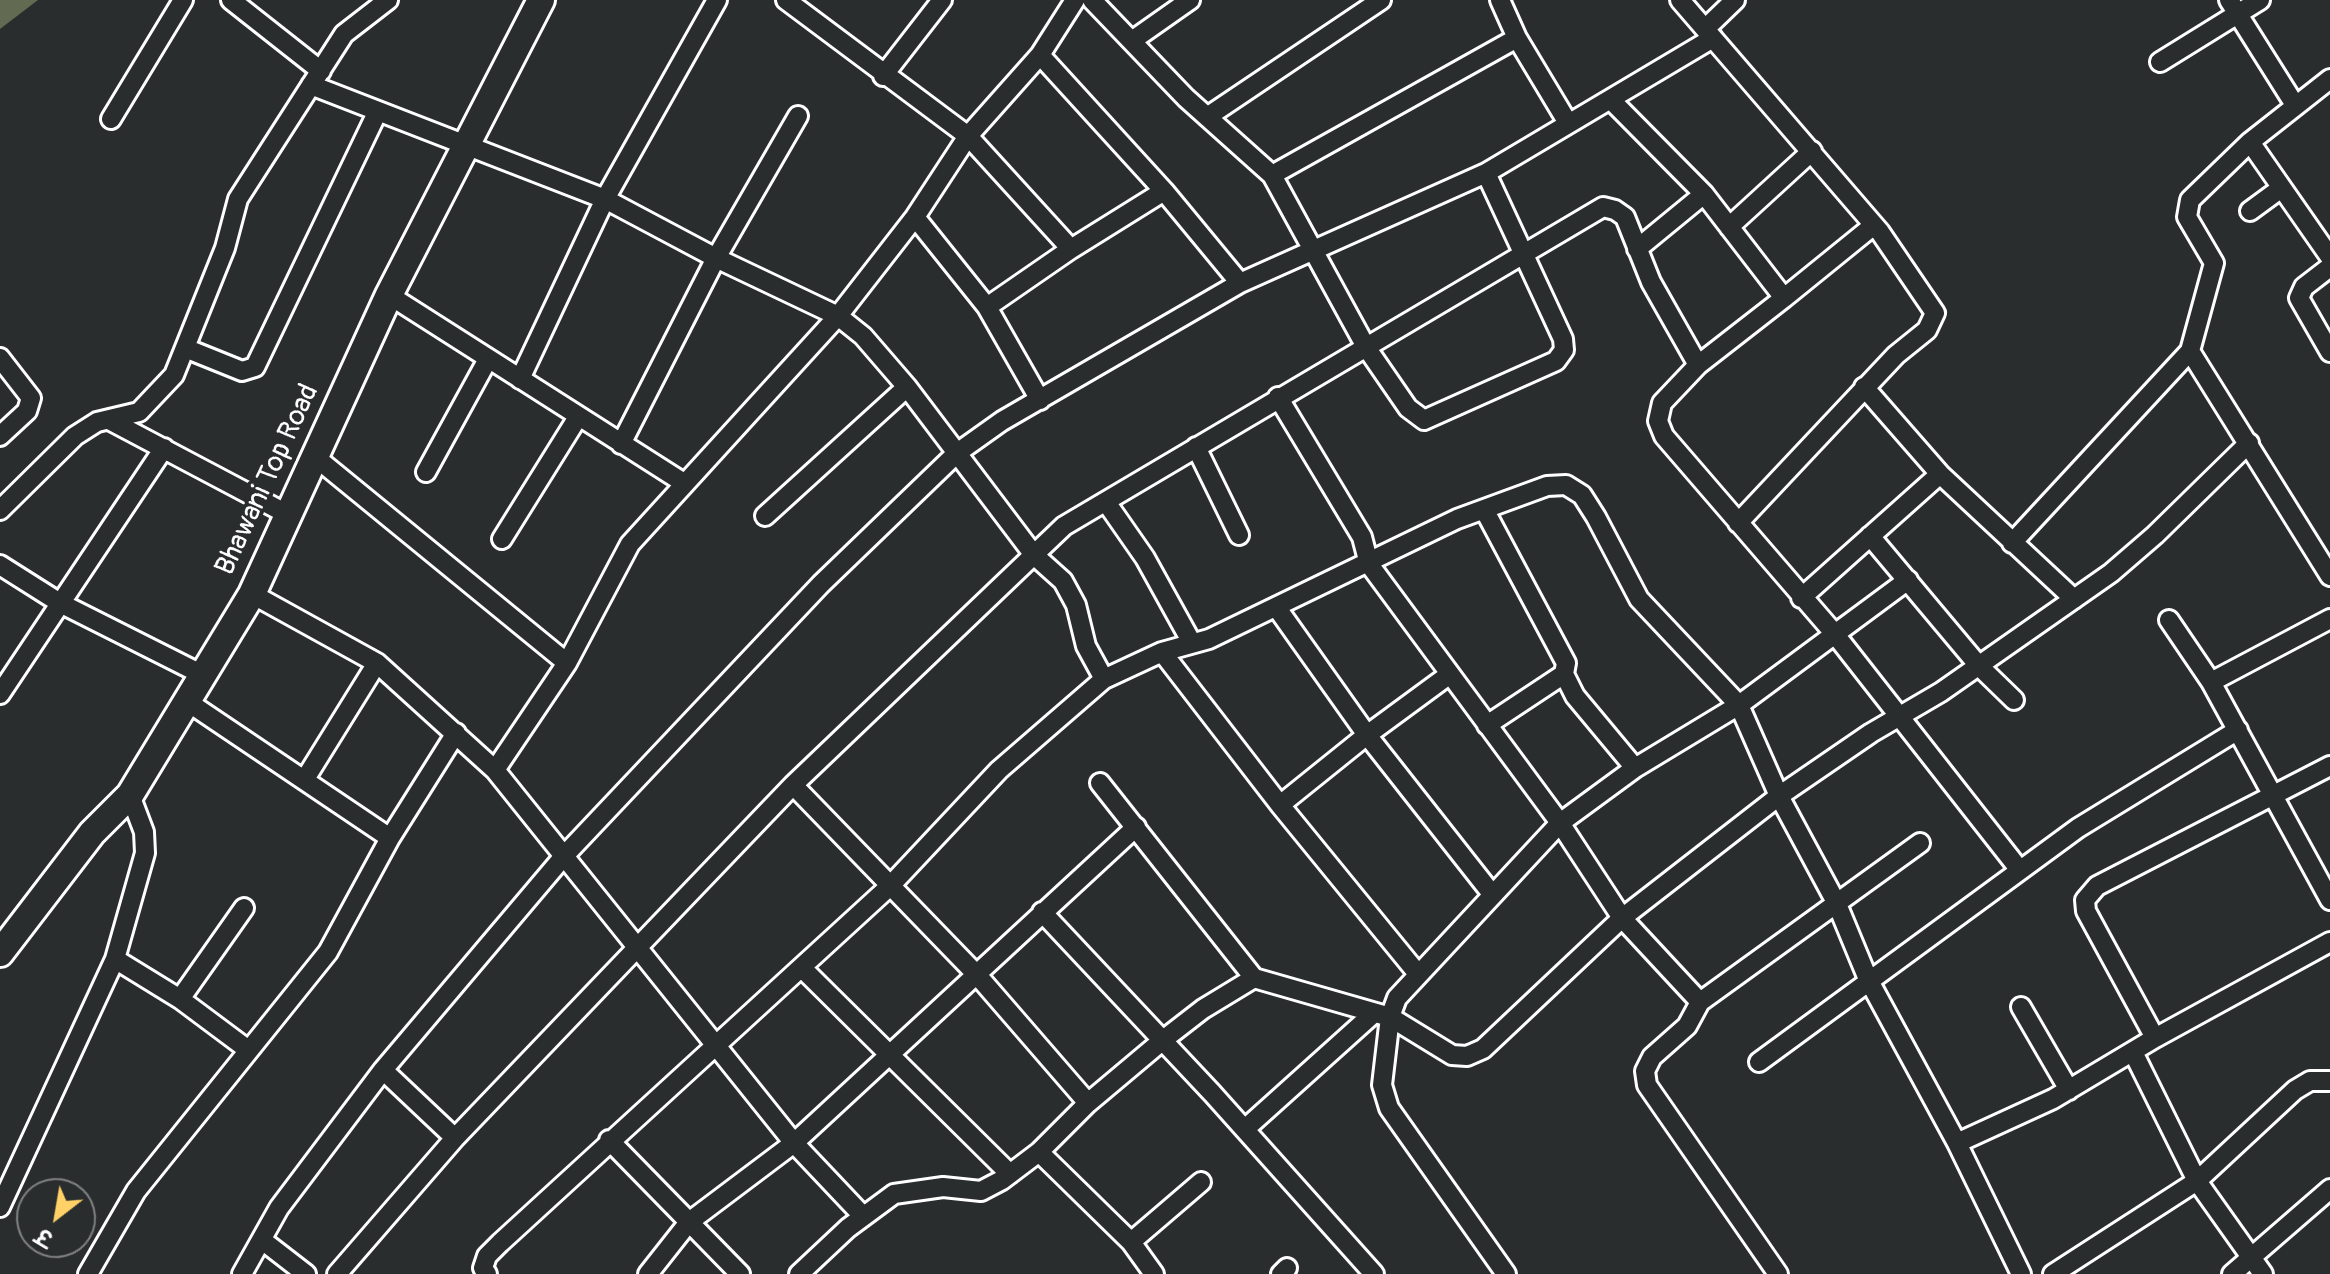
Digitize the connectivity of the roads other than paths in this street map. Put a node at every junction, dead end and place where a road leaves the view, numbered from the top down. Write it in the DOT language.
graph roads {
  1 [pos="183,0"];
  2 [pos="231,0"];
  3 [pos="388,0"];
  4 [pos="541,0"];
  5 [pos="717,0"];
  6 [pos="942,0"];
  7 [pos="1075,0"];
  8 [pos="1092,0"];
  9 [pos="1190,0"];
  10 [pos="1381,0"];
  11 [pos="1500,0"];
  12 [pos="1680,0"];
  13 [pos="1735,0"];
  14 [pos="2260,0"];
  15 [pos="791,2"];
  16 [pos="2233,7"];
  17 [pos="1709,33"];
  18 [pos="1517,38"];
  19 [pos="1133,40"];
  20 [pos="1040,55"];
  21 [pos="2160,62"];
  22 [pos="883,76"];
  23 [pos="316,78"];
  24 [pos="2330,79"];
  25 [pos="1611,100"];
  26 [pos="2295,105"];
  27 [pos="377,113"];
  28 [pos="798,116"];
  29 [pos="1207,117"];
  30 [pos="111,119"];
  31 [pos="1568,123"];
  32 [pos="968,136"];
  33 [pos="2250,142"];
  34 [pos="466,144"];
  35 [pos="1812,151"];
  36 [pos="1486,173"];
  37 [pos="1272,175"];
  38 [pos="2280,189"];
  39 [pos="1164,191"];
  40 [pos="1704,194"];
  41 [pos="605,199"];
  42 [pos="2250,211"];
  43 [pos="915,217"];
  44 [pos="1874,225"];
  45 [pos="1729,227"];
  46 [pos="1071,249"];
  47 [pos="1311,249"];
  48 [pos="1637,249"];
  49 [pos="1523,256"];
  50 [pos="2330,257"];
  51 [pos="716,258"];
  52 [pos="2330,267"];
  53 [pos="1240,283"];
  54 [pos="389,295"];
  55 [pos="1784,298"];
  56 [pos="987,307"];
  57 [pos="838,316"];
  58 [pos="1366,347"];
  59 [pos="185,348"];
  60 [pos="2190,351"];
  61 [pos="2330,352"];
  62 [pos="0,358"];
  63 [pos="488,359"];
  64 [pos="1698,365"];
  65 [pos="520,379"];
  66 [pos="907,387"];
  67 [pos="1864,387"];
  68 [pos="1278,397"];
  69 [pos="1040,400"];
  70 [pos="578,417"];
  71 [pos="111,421"];
  72 [pos="0,436"];
  73 [pos="2249,443"];
  74 [pos="621,444"];
  75 [pos="1196,447"];
  76 [pos="164,448"];
  77 [pos="957,453"];
  78 [pos="314,456"];
  79 [pos="426,472"];
  80 [pos="1940,474"];
  81 [pos="684,483"];
  82 [pos="1106,502"];
  83 [pos="0,510"];
  84 [pos="1485,511"];
  85 [pos="287,514"];
  86 [pos="765,516"];
  87 [pos="1738,523"];
  88 [pos="1239,535"];
  89 [pos="1870,536"];
  90 [pos="502,539"];
  91 [pos="2012,543"];
  92 [pos="2322,543"];
  93 [pos="1034,555"];
  94 [pos="1369,564"];
  95 [pos="0,565"];
  96 [pos="2330,576"];
  97 [pos="1908,580"];
  98 [pos="252,594"];
  99 [pos="1801,598"];
  100 [pos="2074,599"];
  101 [pos="60,603"];
  102 [pos="1277,608"];
  103 [pos="2330,619"];
  104 [pos="2169,620"];
  105 [pos="1834,633"];
  106 [pos="1192,643"];
  107 [pos="1162,652"];
  108 [pos="377,663"];
  109 [pos="567,663"];
  110 [pos="1979,666"];
  111 [pos="1450,674"];
  112 [pos="1564,674"];
  113 [pos="203,675"];
  114 [pos="1104,679"];
  115 [pos="2211,682"];
  116 [pos="0,694"];
  117 [pos="2014,700"];
  118 [pos="188,702"];
  119 [pos="1739,705"];
  120 [pos="1899,715"];
  121 [pos="1487,725"];
  122 [pos="2238,730"];
  123 [pos="456,733"];
  124 [pos="1367,735"];
  125 [pos="2330,766"];
  126 [pos="1635,768"];
  127 [pos="495,770"];
  128 [pos="305,779"];
  129 [pos="1100,783"];
  130 [pos="793,785"];
  131 [pos="130,795"];
  132 [pos="1779,796"];
  133 [pos="2271,796"];
  134 [pos="1280,805"];
  135 [pos="1560,823"];
  136 [pos="1136,827"];
  137 [pos="390,838"];
  138 [pos="1920,843"];
  139 [pos="564,856"];
  140 [pos="2019,869"];
  141 [pos="890,886"];
  142 [pos="1492,894"];
  143 [pos="2330,900"];
  144 [pos="1837,904"];
  145 [pos="244,908"];
  146 [pos="1042,912"];
  147 [pos="1622,918"];
  148 [pos="2330,942"];
  149 [pos="637,947"];
  150 [pos="0,953"];
  151 [pos="115,959"];
  152 [pos="802,968"];
  153 [pos="1418,974"];
  154 [pos="978,976"];
  155 [pos="1254,978"];
  156 [pos="1868,979"];
  157 [pos="180,999"];
  158 [pos="1700,1002"];
  159 [pos="2021,1007"];
  160 [pos="1382,1015"];
  161 [pos="2155,1038"];
  162 [pos="1163,1040"];
  163 [pos="717,1047"];
  164 [pos="247,1049"];
  165 [pos="2133,1052"];
  166 [pos="890,1055"];
  167 [pos="1759,1062"];
  168 [pos="383,1070"];
  169 [pos="2330,1081"];
  170 [pos="2069,1090"];
  171 [pos="1088,1103"];
  172 [pos="1245,1129"];
  173 [pos="455,1138"];
  174 [pos="609,1140"];
  175 [pos="794,1143"];
  176 [pos="1957,1143"];
  177 [pos="1039,1152"];
  178 [pos="1010,1174"];
  179 [pos="2197,1181"];
  180 [pos="1201,1182"];
  181 [pos="2329,1193"];
  182 [pos="0,1207"];
  183 [pos="863,1216"];
  184 [pos="689,1222"];
  185 [pos="262,1240"];
  186 [pos="1131,1242"];
  187 [pos="2251,1259"];
  188 [pos="88,1274"];
  189 [pos="242,1274"];
  190 [pos="306,1274"];
  191 [pos="337,1274"];
  192 [pos="487,1274"];
  193 [pos="648,1274"];
  194 [pos="740,1274"];
  195 [pos="799,1274"];
  196 [pos="1154,1274"];
  197 [pos="1374,1274"];
  198 [pos="1506,1274"];
  199 [pos="1778,1274"];
  200 [pos="2021,1274"];
  201 [pos="2053,1274"];
  202 [pos="2232,1274"];
  203 [pos="2263,1274"];
  1 -- 30 [label="street"];
  2 -- 23 [label="street"];
  3 -- 23 [label="street"];
  4 -- 34 [label="street, Bhawani Top Road"];
  5 -- 41 [label="street"];
  6 -- 22 [label="street"];
  7 -- 20 [label="street"];
  8 -- 19 [label="street"];
  9 -- 19 [label="street"];
  10 -- 29 [label="street"];
  11 -- 18 [label="street"];
  12 -- 17 [label="street"];
  13 -- 17 [label="street"];
  14 -- 16 [label="street"];
  15 -- 22 [label="street"];
  16 -- 21 [label="street"];
  16 -- 26 [label="street"];
  17 -- 25 [label="street"];
  17 -- 35 [label="street"];
  18 -- 31 [label="street"];
  18 -- 37 [label="street"];
  19 -- 29 [label="street"];
  20 -- 32 [label="street"];
  20 -- 39 [label="street"];
  22 -- 32 [label="street"];
  23 -- 27 [label="street"];
  23 -- 59 [label="street"];
  24 -- 26 [label="street"];
  25 -- 31 [label="street"];
  25 -- 40 [label="street"];
  26 -- 33 [label="street"];
  27 -- 34 [label="street"];
  27 -- 59 [label="street"];
  28 -- 51 [label="street"];
  29 -- 37 [label="street"];
  31 -- 36 [label="street"];
  32 -- 43 [label="street"];
  32 -- 46 [label="street"];
  33 -- 38 [label="street"];
  33 -- 60 [label="street"];
  34 -- 41 [label="street"];
  34 -- 54 [label="street, Bhawani Top Road"];
  35 -- 44 [label="street"];
  35 -- 45 [label="street"];
  36 -- 47 [label="street"];
  36 -- 49 [label="street"];
  37 -- 47 [label="street"];
  38 -- 42 [label="street"];
  38 -- 50 [label="street"];
  39 -- 46 [label="street"];
  39 -- 53 [label="street"];
  40 -- 45 [label="street"];
  40 -- 48 [label="street"];
  41 -- 51 [label="street"];
  41 -- 65 [label="street"];
  43 -- 56 [label="street"];
  43 -- 57 [label="street"];
  44 -- 55 [label="street"];
  44 -- 67 [label="street"];
  45 -- 55 [label="street"];
  46 -- 56 [label="street"];
  47 -- 53 [label="street"];
  47 -- 58 [label="street"];
  48 -- 49 [label="street"];
  48 -- 64 [label="street"];
  49 -- 58 [label="street"];
  49 -- 58 [label="street"];
  51 -- 57 [label="street"];
  51 -- 74 [label="street"];
  52 -- 61 [label="street"];
  53 -- 69 [label="street"];
  54 -- 63 [label="street"];
  54 -- 78 [label="street, Bhawani Top Road"];
  55 -- 64 [label="street"];
  56 -- 69 [label="street"];
  57 -- 66 [label="street"];
  57 -- 81 [label="street"];
  58 -- 68 [label="street"];
  59 -- 71 [label="street"];
  60 -- 73 [label="street"];
  60 -- 91 [label="street"];
  62 -- 72 [label="street"];
  63 -- 65 [label="street"];
  63 -- 79 [label="street"];
  64 -- 87 [label="street"];
  65 -- 70 [label="street"];
  66 -- 77 [label="street"];
  66 -- 86 [label="street"];
  67 -- 80 [label="street"];
  67 -- 87 [label="street"];
  68 -- 75 [label="street"];
  68 -- 94 [label="street"];
  69 -- 77 [label="street"];
  70 -- 74 [label="street"];
  70 -- 90 [label="street"];
  71 -- 76 [label="street"];
  71 -- 83 [label="street"];
  73 -- 92 [label="street"];
  73 -- 100 [label="street"];
  74 -- 81 [label="street"];
  75 -- 82 [label="street"];
  75 -- 88 [label="street"];
  76 -- 85 [label="street"];
  76 -- 101 [label="street"];
  77 -- 93 [label="street"];
  77 -- 139 [label="street"];
  78 -- 85 [label="street, Bhawani Top Road"];
  78 -- 109 [label="street"];
  80 -- 89 [label="street"];
  80 -- 91 [label="street"];
  81 -- 109 [label="street"];
  82 -- 93 [label="street"];
  82 -- 106 [label="street"];
  84 -- 94 [label="street"];
  84 -- 112 [label="street"];
  84 -- 119 [label="street"];
  85 -- 98 [label="street, Bhawani Top Road"];
  87 -- 99 [label="street"];
  89 -- 97 [label="street"];
  89 -- 99 [label="street"];
  91 -- 100 [label="street"];
  92 -- 96 [label="street"];
  93 -- 114 [label="street"];
  93 -- 130 [label="street"];
  94 -- 102 [label="street"];
  94 -- 111 [label="street"];
  95 -- 101 [label="street"];
  97 -- 105 [label="street"];
  97 -- 110 [label="street"];
  98 -- 108 [label="street"];
  98 -- 113 [label="street, Bhawani Top Road"];
  99 -- 105 [label="street"];
  100 -- 110 [label="street"];
  101 -- 113 [label="street"];
  101 -- 116 [label="street"];
  102 -- 106 [label="street"];
  102 -- 124 [label="street"];
  103 -- 115 [label="street"];
  104 -- 115 [label="street"];
  105 -- 119 [label="street"];
  105 -- 120 [label="street"];
  106 -- 107 [label="street"];
  107 -- 114 [label="street"];
  107 -- 134 [label="street"];
  108 -- 123 [label="street"];
  108 -- 128 [label="street"];
  109 -- 127 [label="street"];
  110 -- 117 [label="street"];
  110 -- 120 [label="street"];
  111 -- 121 [label="street"];
  111 -- 124 [label="street"];
  112 -- 121 [label="street"];
  112 -- 126 [label="street"];
  113 -- 118 [label="street, Bhawani Top Road"];
  114 -- 141 [label="street"];
  115 -- 122 [label="street"];
  118 -- 128 [label="street"];
  118 -- 131 [label="street, Bhawani Top Road"];
  119 -- 126 [label="street"];
  119 -- 132 [label="street"];
  120 -- 132 [label="street"];
  120 -- 140 [label="street"];
  121 -- 135 [label="street"];
  122 -- 133 [label="street"];
  122 -- 140 [label="street"];
  123 -- 127 [label="street"];
  123 -- 137 [label="street"];
  124 -- 134 [label="street"];
  124 -- 142 [label="street"];
  125 -- 133 [label="street"];
  126 -- 135 [label="street"];
  127 -- 139 [label="street"];
  128 -- 137 [label="street"];
  129 -- 136 [label="street"];
  130 -- 141 [label="street"];
  130 -- 149 [label="street"];
  131 -- 150 [label="street, Bhawani Top Road"];
  131 -- 151 [label="street"];
  132 -- 144 [label="street"];
  132 -- 147 [label="street"];
  133 -- 143 [label="street"];
  133 -- 161 [label="street"];
  134 -- 153 [label="street"];
  135 -- 142 [label="street"];
  135 -- 147 [label="street"];
  136 -- 146 [label="street"];
  136 -- 155 [label="street"];
  137 -- 164 [label="street"];
  138 -- 144 [label="street"];
  139 -- 149 [label="street"];
  139 -- 168 [label="street"];
  140 -- 156 [label="street"];
  141 -- 152 [label="street"];
  141 -- 154 [label="street"];
  142 -- 153 [label="street"];
  144 -- 156 [label="street"];
  144 -- 158 [label="street"];
  145 -- 157 [label="street"];
  146 -- 154 [label="street"];
  146 -- 162 [label="street"];
  147 -- 158 [label="street"];
  147 -- 160 [label="street"];
  148 -- 161 [label="street"];
  149 -- 163 [label="street"];
  149 -- 173 [label="street"];
  151 -- 157 [label="street"];
  151 -- 182 [label="street"];
  152 -- 163 [label="street"];
  152 -- 166 [label="street"];
  153 -- 160 [label="street"];
  154 -- 166 [label="street"];
  154 -- 171 [label="street"];
  155 -- 160 [label="street"];
  155 -- 162 [label="street"];
  156 -- 167 [label="street"];
  156 -- 176 [label="street"];
  157 -- 164 [label="street"];
  158 -- 199 [label="street"];
  159 -- 170 [label="street"];
  160 -- 172 [label="street"];
  160 -- 198 [label="street"];
  161 -- 165 [label="street"];
  162 -- 171 [label="street"];
  162 -- 172 [label="street"];
  163 -- 174 [label="street"];
  163 -- 175 [label="street"];
  164 -- 188 [label="street"];
  165 -- 170 [label="street"];
  165 -- 179 [label="street"];
  166 -- 175 [label="street"];
  166 -- 178 [label="street"];
  168 -- 173 [label="street"];
  168 -- 185 [label="street"];
  169 -- 179 [label="street"];
  170 -- 176 [label="street"];
  171 -- 177 [label="street"];
  172 -- 197 [label="street"];
  173 -- 191 [label="street"];
  174 -- 184 [label="street"];
  174 -- 192 [label="street"];
  175 -- 183 [label="street"];
  175 -- 184 [label="street"];
  176 -- 200 [label="street"];
  177 -- 178 [label="street"];
  177 -- 186 [label="street"];
  178 -- 183 [label="street"];
  179 -- 187 [label="street"];
  179 -- 201 [label="street"];
  180 -- 186 [label="street"];
  181 -- 187 [label="street"];
  183 -- 195 [label="street"];
  184 -- 193 [label="street"];
  184 -- 194 [label="street"];
  185 -- 189 [label="street"];
  185 -- 190 [label="street"];
  186 -- 196 [label="street"];
  187 -- 202 [label="street"];
  187 -- 203 [label="street"];
}
